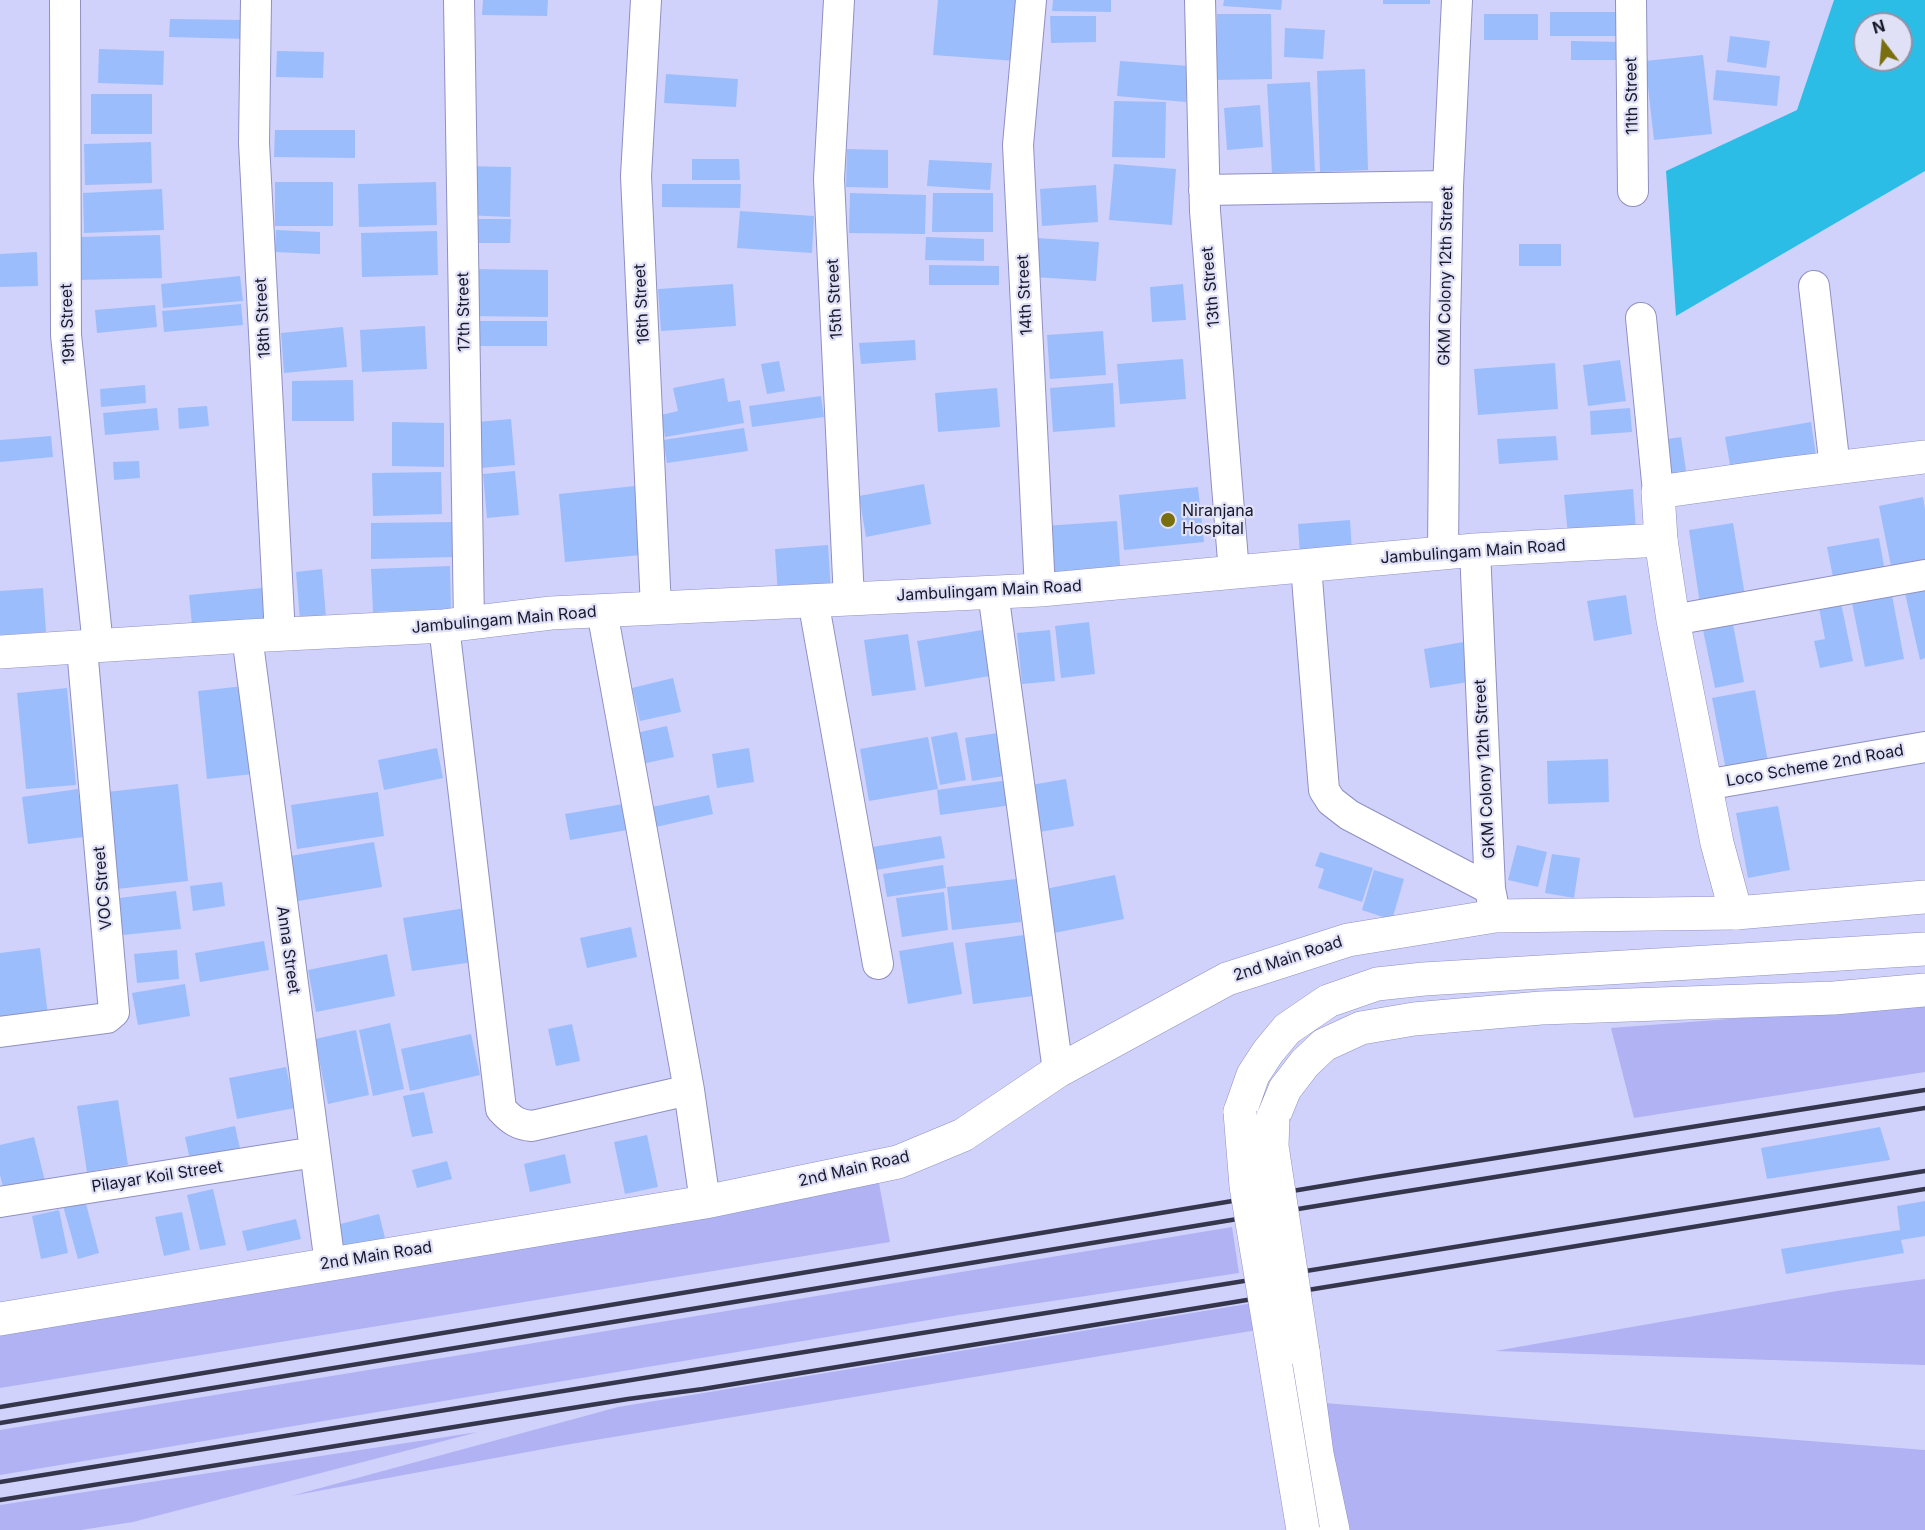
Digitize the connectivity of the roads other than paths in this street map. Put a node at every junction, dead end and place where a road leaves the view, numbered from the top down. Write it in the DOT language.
graph roads {
  1 [pos="65,0"];
  2 [pos="256,0"];
  3 [pos="459,0"];
  4 [pos="646,0"];
  5 [pos="838,0"];
  6 [pos="1031,0"];
  7 [pos="1200,0"];
  8 [pos="1457,0"];
  9 [pos="1631,0"];
  10 [pos="1448,186"];
  11 [pos="1204,190"];
  12 [pos="1634,192"];
  13 [pos="1814,286"];
  14 [pos="1641,318"];
  15 [pos="1925,457"];
  16 [pos="1835,468"];
  17 [pos="1658,492"];
  18 [pos="1661,540"];
  19 [pos="1459,552"];
  20 [pos="1306,566"];
  21 [pos="1234,573"];
  22 [pos="1925,575"];
  23 [pos="1040,590"];
  24 [pos="993,592"];
  25 [pos="849,598"];
  26 [pos="813,600"];
  27 [pos="657,608"];
  28 [pos="602,611"];
  29 [pos="1673,620"];
  30 [pos="457,625"];
  31 [pos="280,635"];
  32 [pos="247,636"];
  33 [pos="90,647"];
  34 [pos="0,652"];
  35 [pos="1925,747"];
  36 [pos="1705,785"];
  37 [pos="1925,897"];
  38 [pos="1493,902"];
  39 [pos="1736,913"];
  40 [pos="1925,949"];
  41 [pos="878,964"];
  42 [pos="1925,990"];
  43 [pos="0,1032"];
  44 [pos="1058,1071"];
  45 [pos="689,1090"];
  46 [pos="315,1152"];
  47 [pos="0,1202"];
  48 [pos="705,1202"];
  49 [pos="330,1264"];
  50 [pos="0,1319"];
  51 [pos="1303,1530"];
  52 [pos="1333,1530"];
  1 -- 33 [label="street, 19th Street"];
  2 -- 31 [label="street, 18th Street"];
  3 -- 30 [label="street, 17th Street"];
  4 -- 27 [label="street, 16th Street"];
  5 -- 25 [label="street, 15th Street"];
  6 -- 23 [label="street, 14th Street"];
  7 -- 11 [label="street, 13th Street"];
  8 -- 10 [label="street, GKM Colony 12th Street"];
  9 -- 12 [label="street, 11th Street"];
  10 -- 11 [label="street"];
  10 -- 19 [label="street, GKM Colony 12th Street"];
  11 -- 21 [label="street, 13th Street"];
  13 -- 16 [label="street"];
  14 -- 17 [label="street"];
  15 -- 16 [label="street"];
  16 -- 17 [label="street"];
  17 -- 18 [label="street"];
  18 -- 19 [label="street, Jambulingam Main Road"];
  18 -- 29 [label="street"];
  19 -- 20 [label="street, Jambulingam Main Road"];
  19 -- 38 [label="street, GKM Colony 12th Street"];
  20 -- 21 [label="street, Jambulingam Main Road"];
  20 -- 38 [label="street"];
  21 -- 23 [label="street, Jambulingam Main Road"];
  22 -- 29 [label="street"];
  23 -- 24 [label="street, Jambulingam Main Road"];
  24 -- 25 [label="street, Jambulingam Main Road"];
  24 -- 44 [label="street"];
  25 -- 26 [label="street, Jambulingam Main Road"];
  26 -- 27 [label="street, Jambulingam Main Road"];
  26 -- 41 [label="street"];
  27 -- 28 [label="street, Jambulingam Main Road"];
  28 -- 30 [label="street, Jambulingam Main Road"];
  28 -- 45 [label="street"];
  29 -- 36 [label="street"];
  30 -- 31 [label="street, Jambulingam Main Road"];
  30 -- 45 [label="street, 17th Street"];
  31 -- 32 [label="street, Jambulingam Main Road"];
  32 -- 33 [label="street, Jambulingam Main Road"];
  32 -- 46 [label="street, Anna Street"];
  33 -- 34 [label="street, Jambulingam Main Road"];
  33 -- 43 [label="street, VOC Street"];
  35 -- 36 [label="street, Loco Scheme 2nd Road"];
  36 -- 39 [label="street"];
  37 -- 39 [label="street, 2nd Main Road"];
  38 -- 39 [label="street, 2nd Main Road"];
  38 -- 44 [label="street, 2nd Main Road"];
  40 -- 51 [label="street, bridge"];
  42 -- 52 [label="street, bridge"];
  44 -- 48 [label="street, 2nd Main Road"];
  45 -- 48 [label="street"];
  46 -- 47 [label="street, Pilayar Koil Street"];
  46 -- 49 [label="street, Anna Street"];
  48 -- 49 [label="street, 2nd Main Road"];
  49 -- 50 [label="street, 2nd Main Road"];
}
